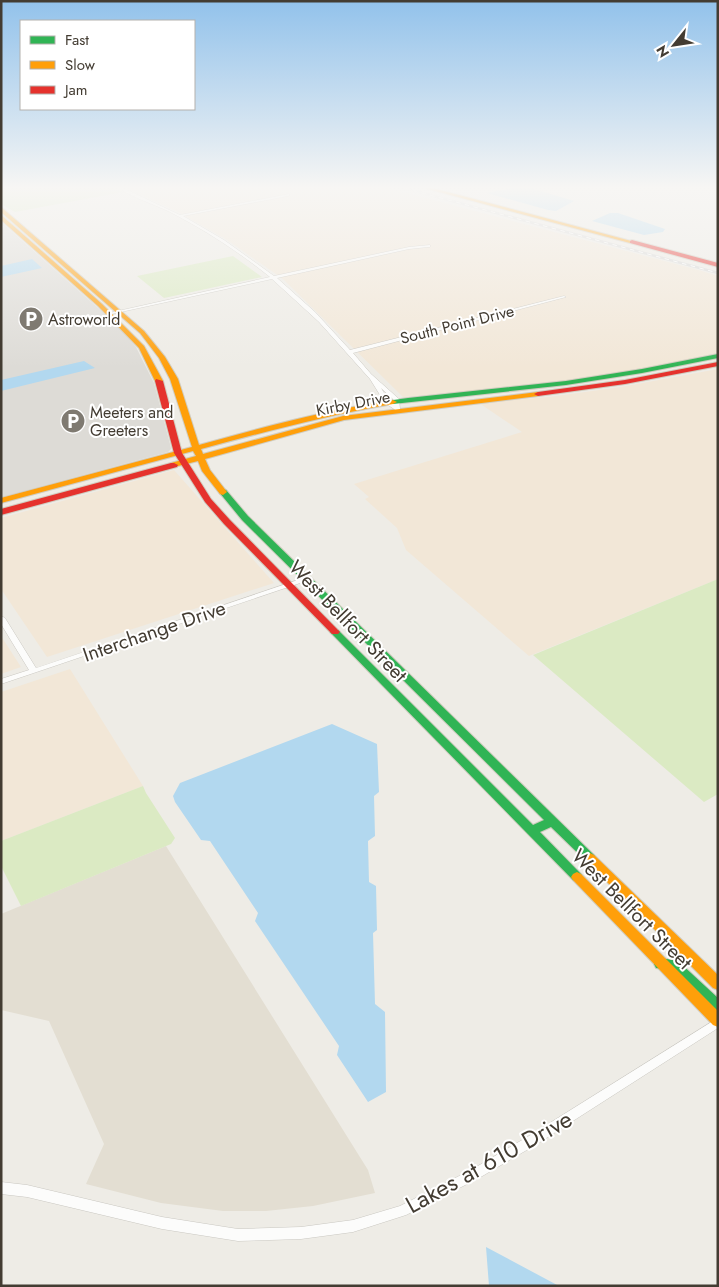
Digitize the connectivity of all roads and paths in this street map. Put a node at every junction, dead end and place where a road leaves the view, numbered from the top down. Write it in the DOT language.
graph roads {
  1 [pos="38,248"];
  2 [pos="43,248"];
  3 [pos="232,248"];
  4 [pos="409,248"];
  5 [pos="661,248"];
  6 [pos="718,263"];
  7 [pos="274,277"];
  8 [pos="564,297"];
  9 [pos="114,313"];
  10 [pos="349,352"];
  11 [pos="718,356"];
  12 [pos="686,363"];
  13 [pos="718,364"];
  14 [pos="696,369"];
  15 [pos="371,377"];
  16 [pos="174,379"];
  17 [pos="618,380"];
  18 [pos="158,381"];
  19 [pos="387,402"];
  20 [pos="397,405"];
  21 [pos="191,434"];
  22 [pos="222,441"];
  23 [pos="197,453"];
  24 [pos="181,457"];
  25 [pos="1,501"];
  26 [pos="1,512"];
  27 [pos="245,518"];
  28 [pos="227,522"];
  29 [pos="307,580"];
  30 [pos="289,586"];
  31 [pos="1,618"];
  32 [pos="384,656"];
  33 [pos="366,663"];
  34 [pos="34,671"];
  35 [pos="1,682"];
  36 [pos="460,731"];
  37 [pos="440,740"];
  38 [pos="552,821"];
  39 [pos="531,831"];
  40 [pos="661,964"];
  41 [pos="718,984"];
  42 [pos="718,1007"];
  43 [pos="718,1022"];
  44 [pos="1,1188"];
  1 -- 9 [label="main road, West Bellfort Street"];
  2 -- 9 [label="main road, West Bellfort Street"];
  3 -- 7 [label="street"];
  4 -- 7 [label="street"];
  5 -- 6 [label="main road"];
  7 -- 9 [label="street"];
  7 -- 10 [label="street"];
  8 -- 10 [label="street, South Point Drive"];
  9 -- 16 [label="main road, West Bellfort Street"];
  9 -- 18 [label="main road, West Bellfort Street"];
  10 -- 15 [label="street"];
  11 -- 12 [label="main road, Kirby Drive"];
  12 -- 14 [label="main road"];
  12 -- 17 [label="main road, Kirby Drive"];
  13 -- 14 [label="main road, Kirby Drive"];
  14 -- 17 [label="main road, Kirby Drive"];
  15 -- 19 [label="street"];
  15 -- 20 [label="street"];
  16 -- 18 [label="main road"];
  16 -- 21 [label="main road, West Bellfort Street"];
  17 -- 20 [label="main road, Kirby Drive"];
  18 -- 24 [label="main road, West Bellfort Street"];
  19 -- 20 [label="main road, Kirby Drive"];
  19 -- 22 [label="main road, Kirby Drive"];
  20 -- 23 [label="main road, Kirby Drive"];
  21 -- 22 [label="main road"];
  21 -- 23 [label="main road, West Bellfort Street"];
  22 -- 23 [label="main road, Kirby Drive"];
  23 -- 24 [label="main road, Kirby Drive"];
  23 -- 27 [label="main road, West Bellfort Street"];
  24 -- 25 [label="main road, Kirby Drive"];
  24 -- 26 [label="main road, Kirby Drive"];
  24 -- 28 [label="main road, West Bellfort Street"];
  27 -- 28 [label="main road"];
  27 -- 29 [label="main road, West Bellfort Street"];
  28 -- 30 [label="main road, West Bellfort Street"];
  29 -- 30 [label="street, Interchange Drive"];
  29 -- 32 [label="main road, West Bellfort Street"];
  30 -- 33 [label="main road, West Bellfort Street"];
  30 -- 34 [label="street, Interchange Drive"];
  31 -- 34 [label="street"];
  32 -- 33 [label="main road"];
  32 -- 36 [label="main road, West Bellfort Street"];
  33 -- 37 [label="main road, West Bellfort Street"];
  34 -- 35 [label="street, Interchange Drive"];
  36 -- 37 [label="main road"];
  36 -- 38 [label="main road, West Bellfort Street"];
  37 -- 39 [label="main road, West Bellfort Street"];
  38 -- 39 [label="main road"];
  38 -- 41 [label="main road, West Bellfort Street"];
  39 -- 40 [label="main road, West Bellfort Street"];
  40 -- 42 [label="main road"];
  40 -- 43 [label="main road, West Bellfort Street"];
  43 -- 44 [label="street, Lakes at 610 Drive"];
}
